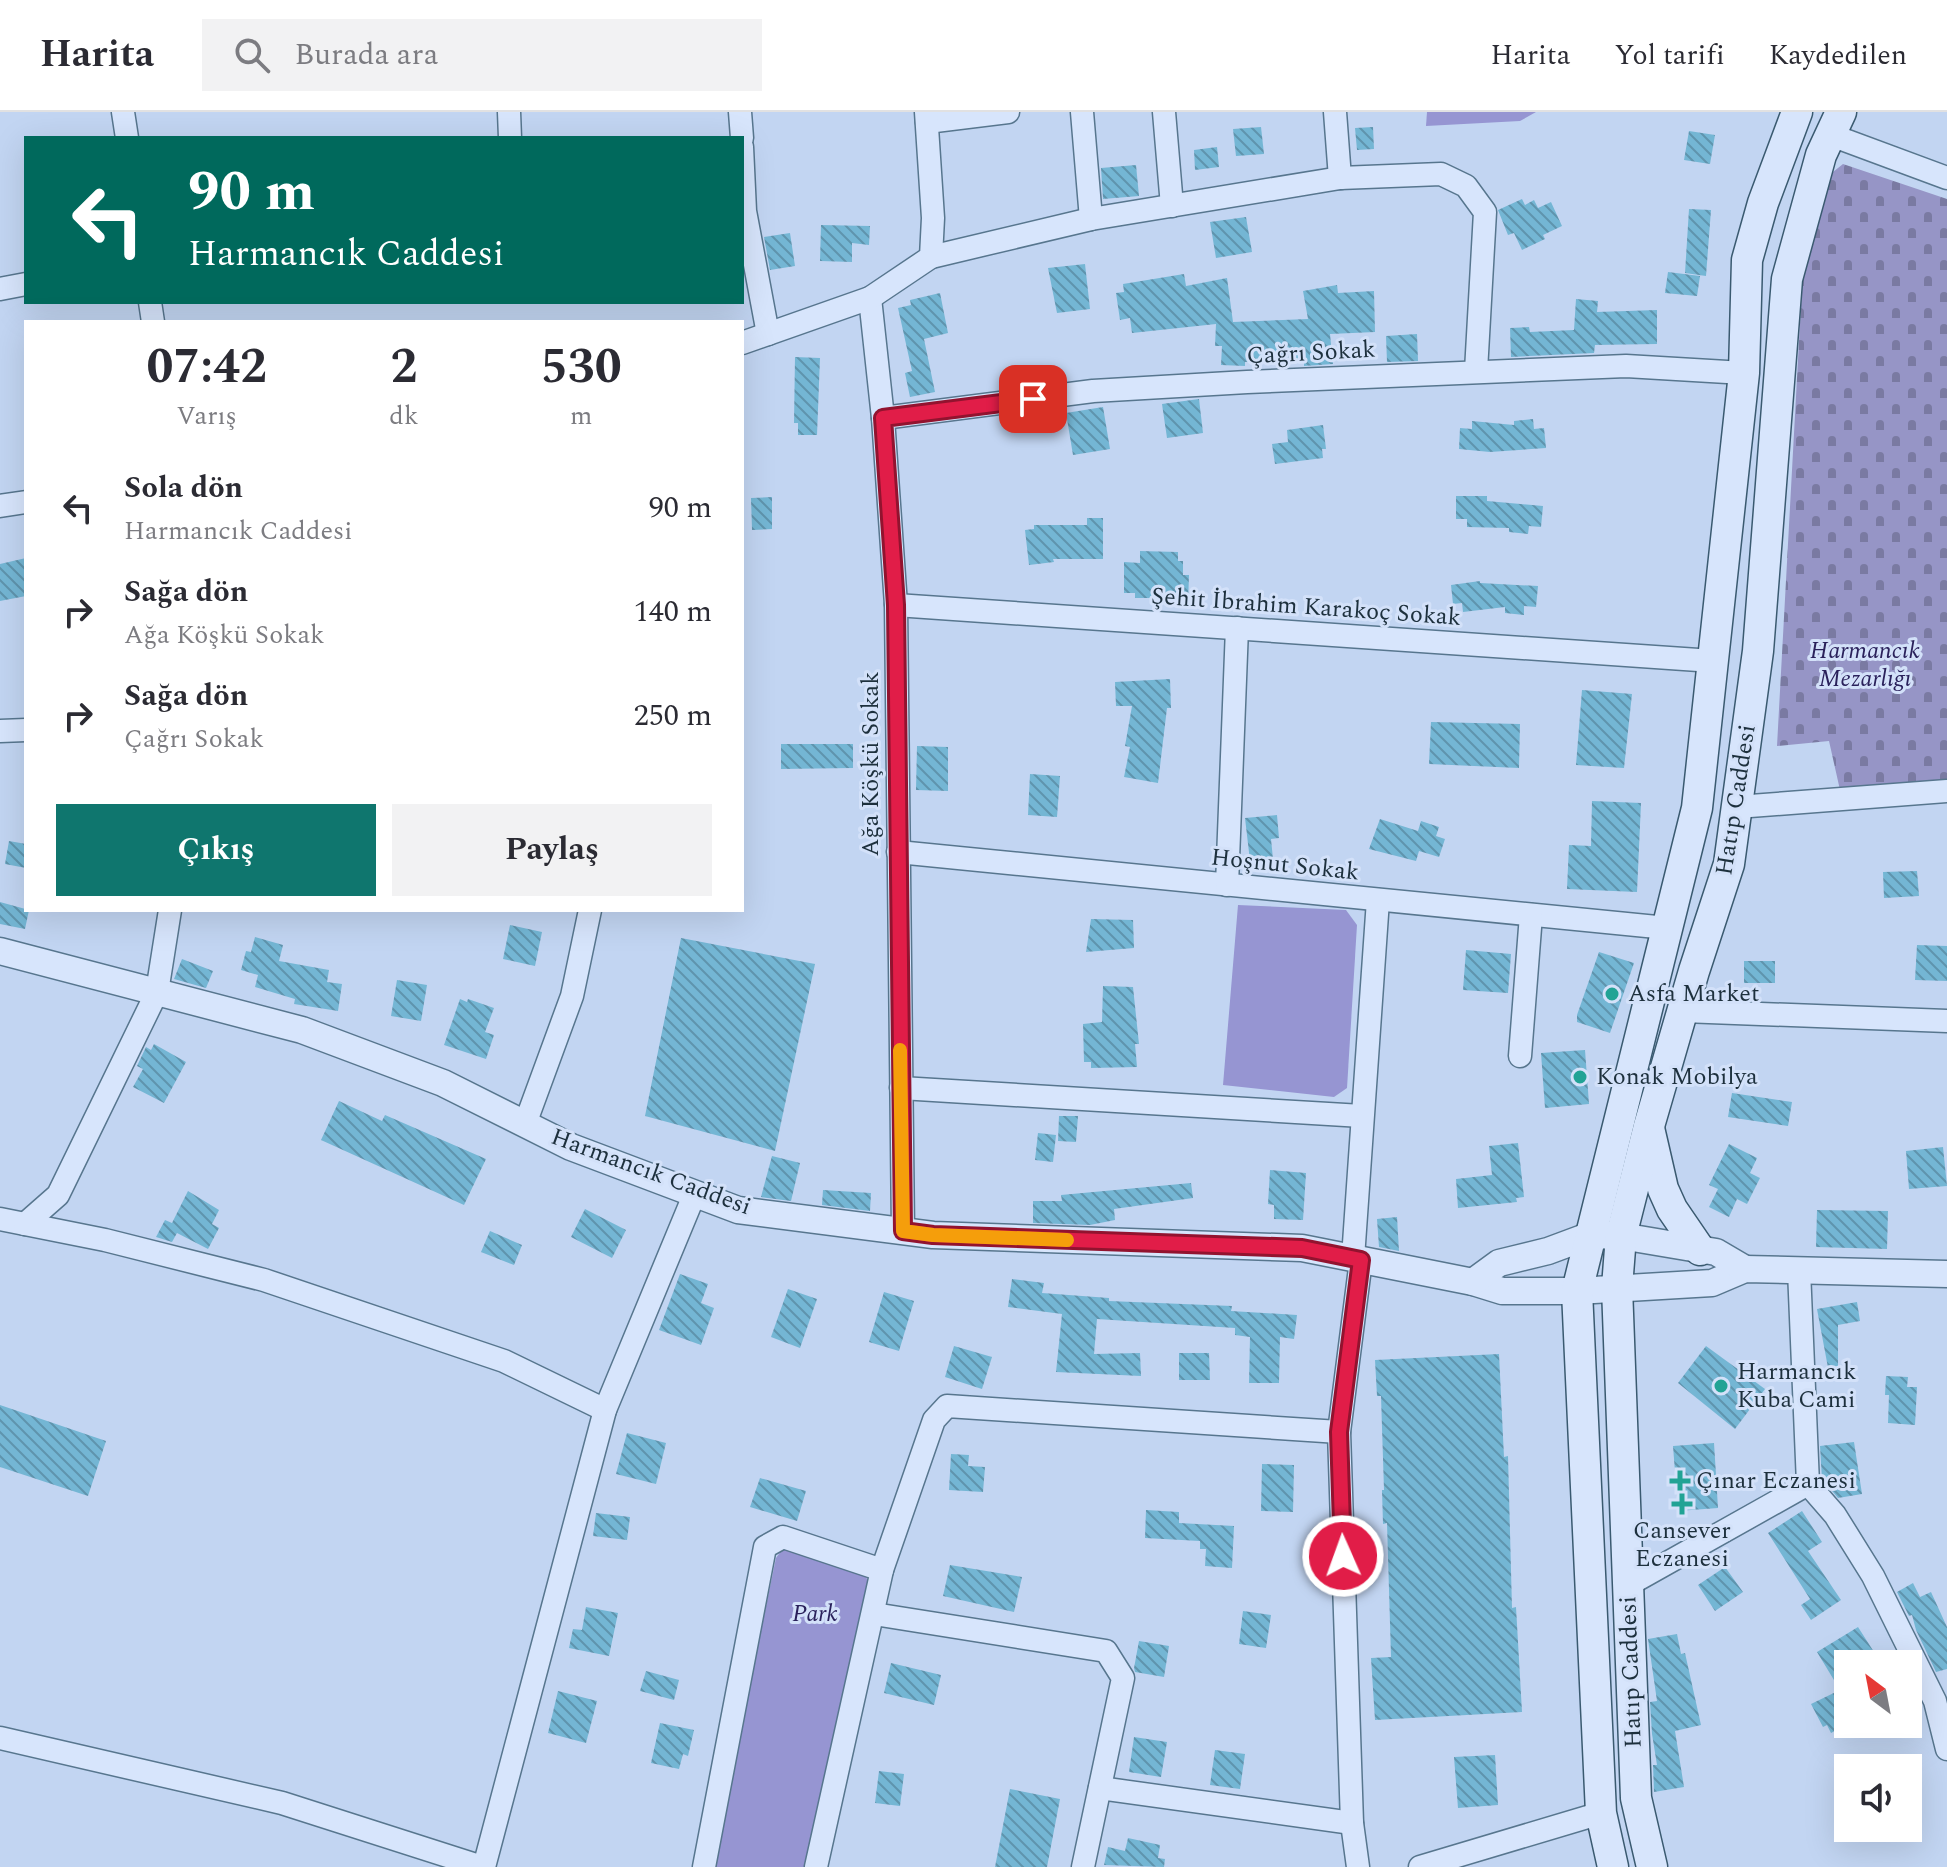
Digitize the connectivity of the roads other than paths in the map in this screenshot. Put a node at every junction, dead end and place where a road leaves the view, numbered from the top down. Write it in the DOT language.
graph roads {
  1 [pos="123,112"];
  2 [pos="509,112"];
  3 [pos="740,112"];
  4 [pos="1008,112"];
  5 [pos="1082,112"];
  6 [pos="1164,112"];
  7 [pos="1335,112"];
  8 [pos="1797,112"];
  9 [pos="927,117"];
  10 [pos="1836,124"];
  11 [pos="127,136"];
  12 [pos="510,136"];
  13 [pos="742,136"];
  14 [pos="1340,178"];
  15 [pos="1947,178"];
  16 [pos="744,190"];
  17 [pos="1172,206"];
  18 [pos="1091,219"];
  19 [pos="931,257"];
  20 [pos="24,284"];
  21 [pos="0,289"];
  22 [pos="870,298"];
  23 [pos="768,334"];
  24 [pos="744,342"];
  25 [pos="1476,371"];
  26 [pos="1744,373"];
  27 [pos="883,418"];
  28 [pos="24,502"];
  29 [pos="0,506"];
  30 [pos="896,605"];
  31 [pos="1237,628"];
  32 [pos="1713,661"];
  33 [pos="24,730"];
  34 [pos="0,731"];
  35 [pos="1947,791"];
  36 [pos="1737,807"];
  37 [pos="898,852"];
  38 [pos="1227,885"];
  39 [pos="1378,900"];
  40 [pos="170,912"];
  41 [pos="590,912"];
  42 [pos="1531,915"];
  43 [pos="1667,928"];
  44 [pos="0,951"];
  45 [pos="157,992"];
  46 [pos="1683,1011"];
  47 [pos="1947,1021"];
  48 [pos="1520,1056"];
  49 [pos="901,1088"];
  50 [pos="1362,1116"];
  51 [pos="525,1124"];
  52 [pos="1649,1126"];
  53 [pos="695,1193"];
  54 [pos="0,1219"];
  55 [pos="25,1224"];
  56 [pos="903,1231"];
  57 [pos="1591,1235"];
  58 [pos="1621,1236"];
  59 [pos="1700,1250"];
  60 [pos="1357,1259"];
  61 [pos="1745,1269"];
  62 [pos="1799,1270"];
  63 [pos="1947,1274"];
  64 [pos="1473,1282"];
  65 [pos="1617,1287"];
  66 [pos="1577,1291"];
  67 [pos="605,1410"];
  68 [pos="1339,1432"];
  69 [pos="1808,1484"];
  70 [pos="882,1570"];
  71 [pos="1628,1585"];
  72 [pos="874,1614"];
  73 [pos="0,1738"];
  74 [pos="1947,1749"];
  75 [pos="1100,1788"];
  76 [pos="1601,1813"];
  77 [pos="1352,1823"];
  78 [pos="1427,1866"];
  79 [pos="483,1867"];
  80 [pos="704,1867"];
  81 [pos="816,1867"];
  82 [pos="1083,1867"];
  83 [pos="1358,1867"];
  84 [pos="1613,1867"];
  85 [pos="1652,1867"];
  1 -- 11 [label="street"];
  2 -- 12 [label="street"];
  3 -- 13 [label="street"];
  4 -- 9 [label="street"];
  5 -- 18 [label="street"];
  6 -- 17 [label="street"];
  7 -- 14 [label="street"];
  8 -- 26 [label="main road, Hatıp Caddesi"];
  9 -- 19 [label="street"];
  10 -- 15 [label="street"];
  10 -- 36 [label="main road, Hatıp Caddesi"];
  14 -- 17 [label="street"];
  14 -- 25 [label="street"];
  16 -- 23 [label="street"];
  17 -- 18 [label="street"];
  18 -- 19 [label="street"];
  19 -- 22 [label="street"];
  20 -- 21 [label="street"];
  22 -- 23 [label="street"];
  22 -- 27 [label="street, Ağa Köşkü Sokak"];
  23 -- 24 [label="street"];
  25 -- 26 [label="street, Çağrı Sokak"];
  25 -- 27 [label="street, Çağrı Sokak"];
  26 -- 32 [label="main road, Hatıp Caddesi"];
  27 -- 30 [label="street, Ağa Köşkü Sokak"];
  28 -- 29 [label="street"];
  30 -- 31 [label="street, Şehit İbrahim Karakoç Sokak"];
  30 -- 37 [label="street, Ağa Köşkü Sokak"];
  31 -- 32 [label="street, Şehit İbrahim Karakoç Sokak"];
  31 -- 38 [label="street"];
  32 -- 43 [label="main road, Hatıp Caddesi"];
  33 -- 34 [label="street"];
  35 -- 36 [label="street"];
  36 -- 46 [label="main road, Hatıp Caddesi"];
  37 -- 38 [label="street, Hoşnut Sokak"];
  37 -- 49 [label="street, Ağa Köşkü Sokak"];
  38 -- 39 [label="street, Hoşnut Sokak"];
  39 -- 42 [label="street, Hoşnut Sokak"];
  39 -- 50 [label="street"];
  40 -- 45 [label="street"];
  41 -- 51 [label="street"];
  42 -- 43 [label="street, Hoşnut Sokak"];
  42 -- 48 [label="street"];
  43 -- 57 [label="main road, Hatıp Caddesi"];
  44 -- 45 [label="street, Harmancık Caddesi"];
  45 -- 51 [label="street, Harmancık Caddesi"];
  45 -- 55 [label="street"];
  46 -- 47 [label="street"];
  46 -- 52 [label="main road, Hatıp Caddesi"];
  49 -- 50 [label="street"];
  49 -- 56 [label="street, Ağa Köşkü Sokak"];
  50 -- 60 [label="street"];
  51 -- 53 [label="street, Harmancık Caddesi"];
  52 -- 58 [label="main road, Hatıp Caddesi"];
  52 -- 59 [label="main road"];
  53 -- 56 [label="street, Harmancık Caddesi"];
  53 -- 67 [label="street"];
  54 -- 55 [label="street"];
  55 -- 67 [label="street"];
  56 -- 60 [label="street, Harmancık Caddesi"];
  57 -- 58 [label="street"];
  57 -- 64 [label="street"];
  57 -- 66 [label="main road, Hatıp Caddesi"];
  58 -- 59 [label="street"];
  58 -- 65 [label="main road, Hatıp Caddesi"];
  59 -- 61 [label="street"];
  60 -- 64 [label="street, Harmancık Caddesi"];
  60 -- 68 [label="street"];
  61 -- 62 [label="street"];
  61 -- 65 [label="street, Harmancık Caddesi"];
  62 -- 63 [label="street"];
  62 -- 69 [label="street"];
  64 -- 66 [label="street, Harmancık Caddesi"];
  65 -- 66 [label="street, Harmancık Caddesi"];
  65 -- 71 [label="main road, Hatıp Caddesi"];
  66 -- 76 [label="main road, Hatıp Caddesi"];
  67 -- 79 [label="street"];
  68 -- 70 [label="street"];
  68 -- 77 [label="street"];
  69 -- 71 [label="street"];
  69 -- 74 [label="street"];
  70 -- 72 [label="street"];
  70 -- 80 [label="street"];
  71 -- 85 [label="main road, Hatıp Caddesi"];
  72 -- 75 [label="street"];
  72 -- 81 [label="street"];
  73 -- 79 [label="street"];
  75 -- 77 [label="street"];
  75 -- 82 [label="street"];
  76 -- 78 [label="street"];
  76 -- 84 [label="main road, Hatıp Caddesi"];
  77 -- 83 [label="street"];
}
